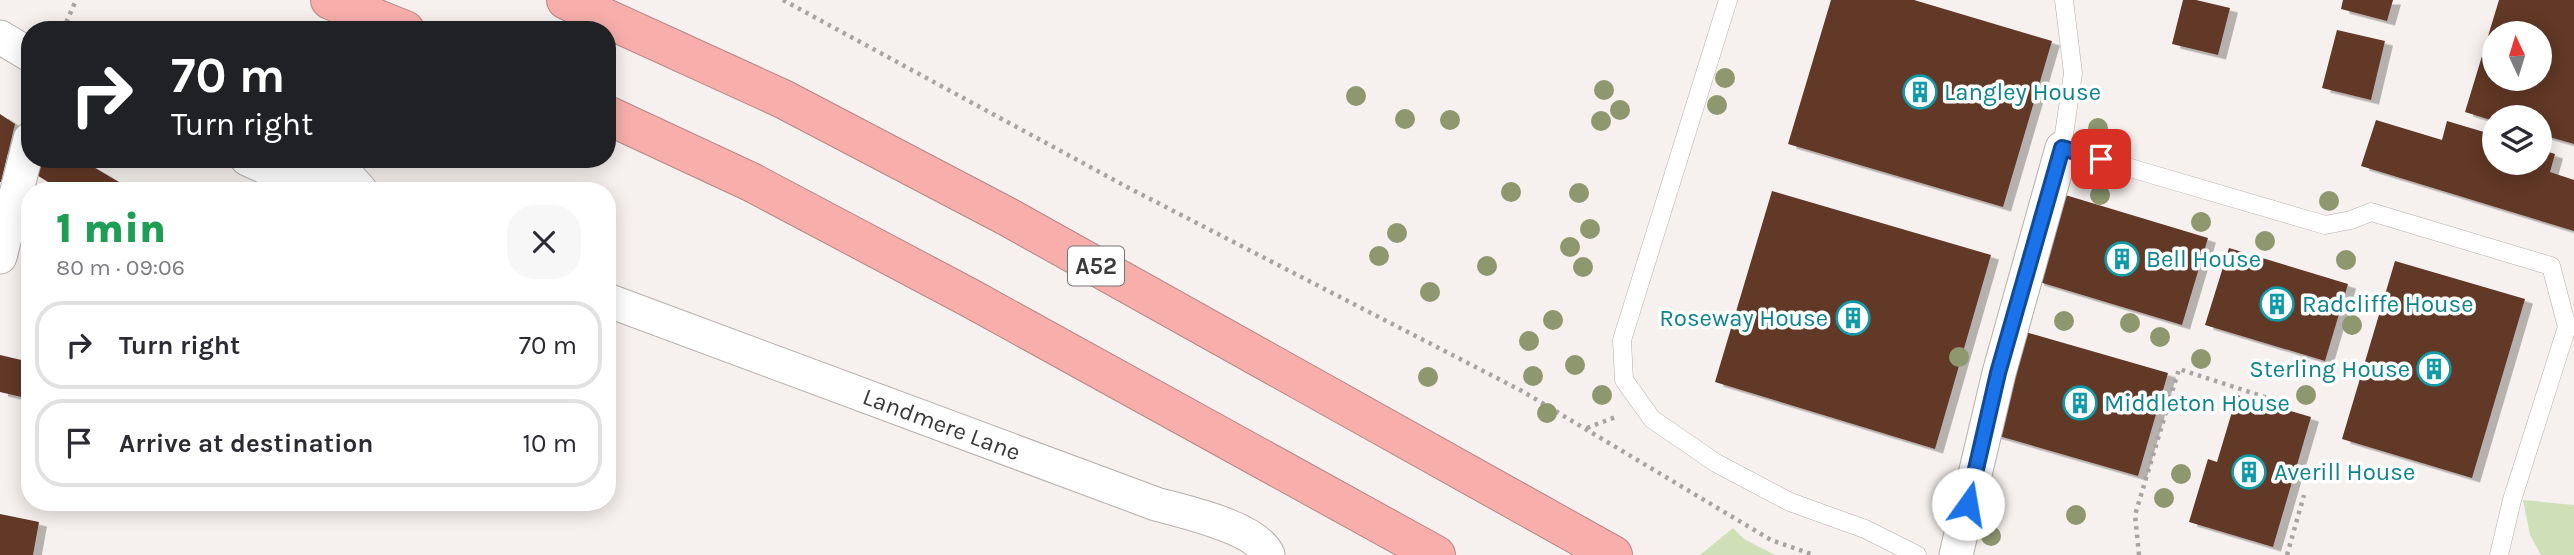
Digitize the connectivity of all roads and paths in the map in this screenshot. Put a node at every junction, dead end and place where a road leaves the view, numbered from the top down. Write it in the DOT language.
graph roads {
  1 [pos="76,0"];
  2 [pos="330,0"];
  3 [pos="566,0"];
  4 [pos="783,0"];
  5 [pos="1728,0"];
  6 [pos="2064,0"];
  7 [pos="67,21"];
  8 [pos="396,21"];
  9 [pos="612,21"];
  10 [pos="616,23"];
  11 [pos="0,37"];
  12 [pos="21,50"];
  13 [pos="616,120"];
  14 [pos="2062,148"];
  15 [pos="23,168"];
  16 [pos="0,257"];
  17 [pos="616,303"];
  18 [pos="2280,402"];
  19 [pos="2304,495"];
  20 [pos="1268,555"];
  21 [pos="1436,555"];
  22 [pos="1613,555"];
  23 [pos="1814,555"];
  24 [pos="1917,555"];
  25 [pos="1956,555"];
  26 [pos="2139,555"];
  27 [pos="2287,555"];
  28 [pos="2499,555"];
  1 -- 7 [label="path"];
  2 -- 8 [label="highway"];
  3 -- 9 [label="highway, A52"];
  4 -- 23 [label="path"];
  5 -- 24 [label="lane"];
  6 -- 14 [label="lane"];
  10 -- 22 [label="highway, A52"];
  11 -- 12 [label="street"];
  13 -- 21 [label="highway"];
  14 -- 25 [label="street"];
  14 -- 28 [label="lane"];
  15 -- 16 [label="street"];
  17 -- 20 [label="street, Landmere Lane"];
  18 -- 26 [label="path"];
  19 -- 27 [label="path"];
}
